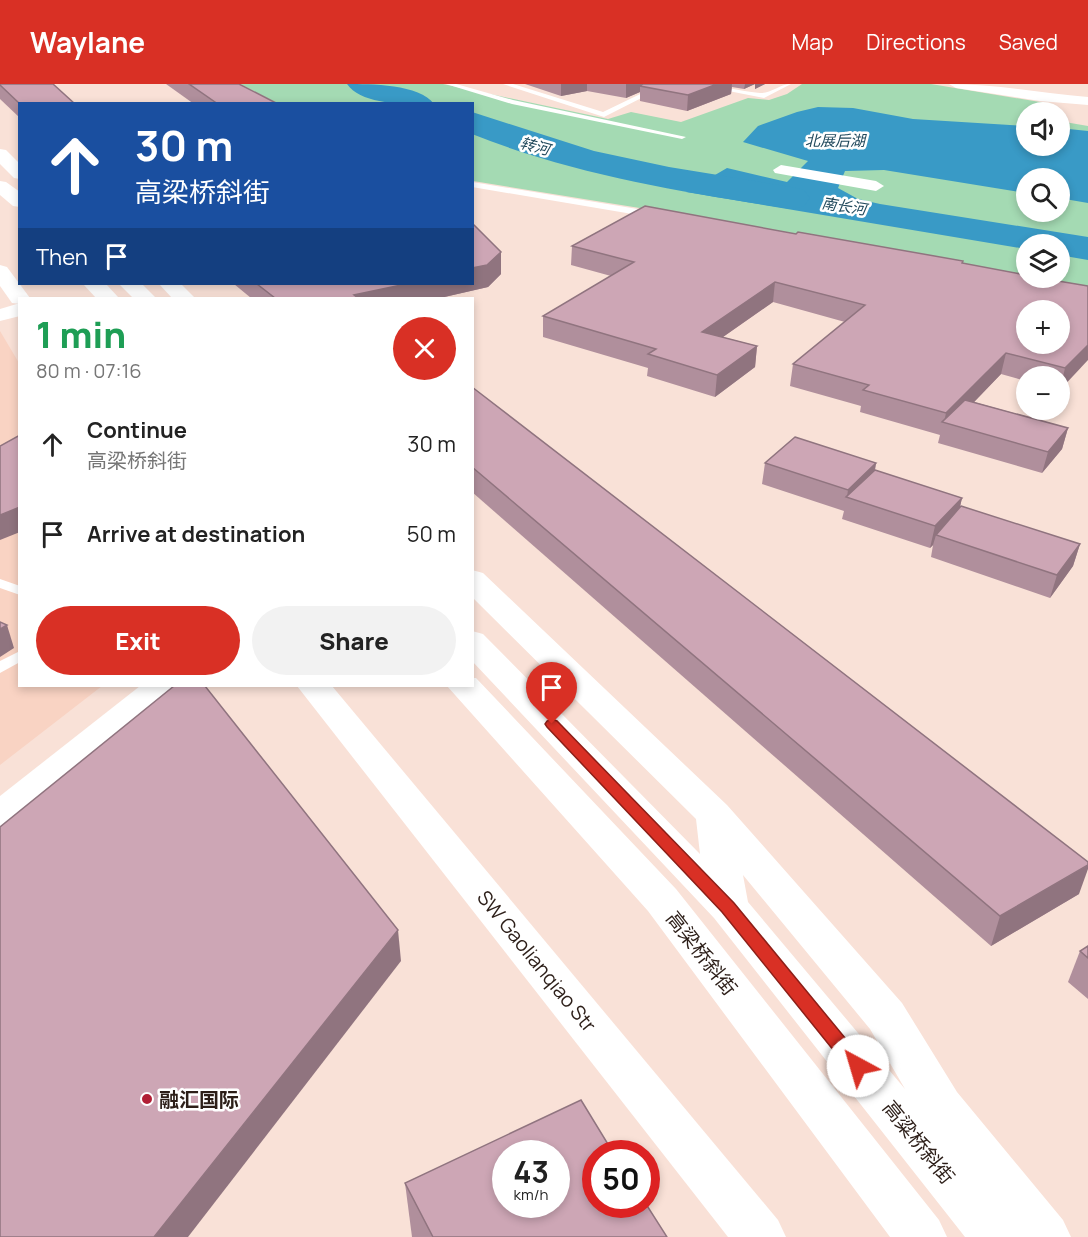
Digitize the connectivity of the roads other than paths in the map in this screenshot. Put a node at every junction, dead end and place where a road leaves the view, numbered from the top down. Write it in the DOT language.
graph roads {
  1 [pos="449,84"];
  2 [pos="506,84"];
  3 [pos="666,84"];
  4 [pos="696,84"];
  5 [pos="788,84"];
  6 [pos="956,84"];
  7 [pos="1088,100"];
  8 [pos="682,137"];
  9 [pos="6,145"];
  10 [pos="18,170"];
  11 [pos="781,170"];
  12 [pos="474,183"];
  13 [pos="0,186"];
  14 [pos="876,186"];
  15 [pos="18,200"];
  16 [pos="661,216"];
  17 [pos="0,271"];
  18 [pos="95,285"];
  19 [pos="131,285"];
  20 [pos="170,285"];
  21 [pos="19,297"];
  22 [pos="107,297"];
  23 [pos="144,297"];
  24 [pos="183,297"];
  25 [pos="18,310"];
  26 [pos="0,315"];
  27 [pos="474,581"];
  28 [pos="0,583"];
  29 [pos="18,590"];
  30 [pos="474,643"];
  31 [pos="18,656"];
  32 [pos="0,668"];
  33 [pos="158,687"];
  34 [pos="315,687"];
  35 [pos="465,687"];
  36 [pos="0,814"];
  37 [pos="714,814"];
  38 [pos="728,907"];
  39 [pos="760,1237"];
  40 [pos="921,1237"];
  41 [pos="997,1237"];
  42 [pos="1045,1237"];
  1 -- 8 [label="lane"];
  2 -- 3 [label="lane"];
  4 -- 5 [label="lane"];
  6 -- 7 [label="street"];
  9 -- 10 [label="street"];
  11 -- 14 [label="street"];
  12 -- 16 [label="lane"];
  13 -- 15 [label="street"];
  17 -- 21 [label="street"];
  18 -- 22 [label="street"];
  19 -- 23 [label="street"];
  20 -- 24 [label="street"];
  25 -- 26 [label="street"];
  27 -- 37 [label="street"];
  28 -- 29 [label="lane"];
  30 -- 38 [label="street"];
  31 -- 32 [label="lane"];
  33 -- 36 [label="street"];
  34 -- 39 [label="street, SW Gaolianqiao Str"];
  35 -- 40 [label="street, 高梁桥斜街"];
  37 -- 38 [label="street"];
  37 -- 42 [label="street"];
  38 -- 41 [label="street, 高粱桥斜街"];
}
